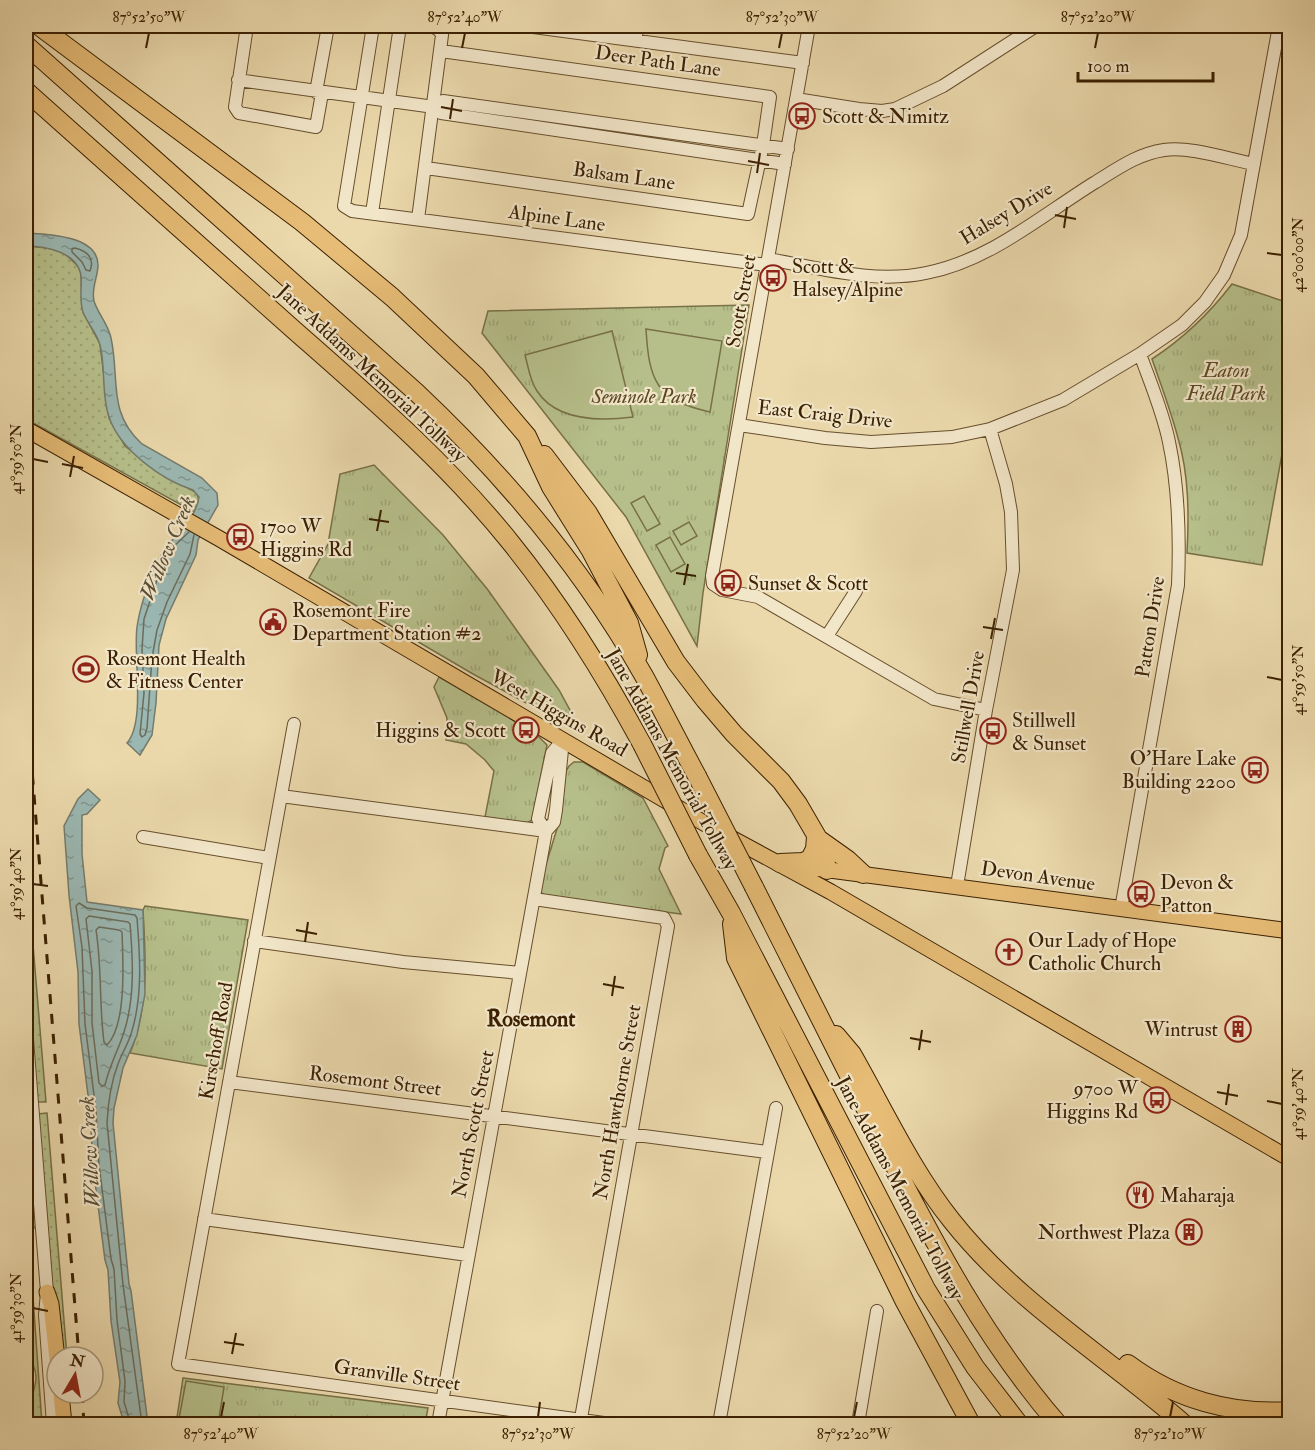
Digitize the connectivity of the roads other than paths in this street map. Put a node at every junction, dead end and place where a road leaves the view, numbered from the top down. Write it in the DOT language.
graph roads {
  1 [pos="39,26"];
  2 [pos="247,26"];
  3 [pos="328,26"];
  4 [pos="373,26"];
  5 [pos="400,26"];
  6 [pos="427,26"];
  7 [pos="526,26"];
  8 [pos="638,26"];
  9 [pos="809,26"];
  10 [pos="1036,26"];
  11 [pos="1279,26"];
  12 [pos="1020,29"];
  13 [pos="635,40"];
  14 [pos="26,45"];
  15 [pos="441,51"];
  16 [pos="803,63"];
  17 [pos="238,80"];
  18 [pos="26,91"];
  19 [pos="319,92"];
  20 [pos="361,98"];
  21 [pos="796,99"];
  22 [pos="388,102"];
  23 [pos="434,107"];
  24 [pos="763,145"];
  25 [pos="788,149"];
  26 [pos="760,160"];
  27 [pos="785,164"];
  28 [pos="1254,164"];
  29 [pos="426,168"];
  30 [pos="372,213"];
  31 [pos="418,219"];
  32 [pos="767,262"];
  33 [pos="1140,354"];
  34 [pos="739,425"];
  35 [pos="26,429"];
  36 [pos="990,429"];
  37 [pos="527,436"];
  38 [pos="855,591"];
  39 [pos="827,636"];
  40 [pos="643,675"];
  41 [pos="986,710"];
  42 [pos="294,724"];
  43 [pos="563,740"];
  44 [pos="281,796"];
  45 [pos="546,831"];
  46 [pos="143,837"];
  47 [pos="816,837"];
  48 [pos="269,858"];
  49 [pos="780,863"];
  50 [pos="827,870"];
  51 [pos="863,874"];
  52 [pos="957,886"];
  53 [pos="828,890"];
  54 [pos="534,898"];
  55 [pos="1121,909"];
  56 [pos="731,913"];
  57 [pos="1290,932"];
  58 [pos="254,941"];
  59 [pos="520,973"];
  60 [pos="818,1016"];
  61 [pos="26,1027"];
  62 [pos="229,1082"];
  63 [pos="776,1108"];
  64 [pos="495,1116"];
  65 [pos="631,1134"];
  66 [pos="767,1152"];
  67 [pos="1290,1159"];
  68 [pos="204,1219"];
  69 [pos="468,1255"];
  70 [pos="47,1292"];
  71 [pos="1025,1295"];
  72 [pos="878,1311"];
  73 [pos="55,1345"];
  74 [pos="178,1364"];
  75 [pos="442,1401"];
  76 [pos="62,1405"];
  77 [pos="1290,1411"];
  78 [pos="580,1422"];
  79 [pos="53,1425"];
  80 [pos="64,1425"];
  81 [pos="438,1425"];
  82 [pos="611,1425"];
  83 [pos="719,1425"];
  84 [pos="858,1425"];
  85 [pos="971,1425"];
  86 [pos="1019,1425"];
  87 [pos="1058,1425"];
  88 [pos="1184,1425"];
  1 -- 37 [label="highway, Jane Addams Memorial Tollway"];
  2 -- 17 [label="street"];
  3 -- 19 [label="street"];
  4 -- 20 [label="street"];
  5 -- 22 [label="street"];
  6 -- 15 [label="street"];
  7 -- 13 [label="street"];
  8 -- 13 [label="street"];
  9 -- 16 [label="street, Scott Street"];
  10 -- 12 [label="street"];
  11 -- 28 [label="street, East Craig Drive"];
  12 -- 21 [label="street"];
  13 -- 16 [label="street"];
  14 -- 40 [label="highway, Jane Addams Memorial Tollway"];
  15 -- 23 [label="street"];
  15 -- 24 [label="street, Deer Path Lane"];
  16 -- 21 [label="street, Scott Street"];
  17 -- 19 [label="street"];
  17 -- 19 [label="street"];
  18 -- 56 [label="highway, Jane Addams Memorial Tollway, bridge"];
  19 -- 20 [label="street"];
  20 -- 22 [label="street"];
  20 -- 30 [label="street, Alpine Lane"];
  21 -- 25 [label="street, Scott Street"];
  22 -- 23 [label="street"];
  22 -- 30 [label="street"];
  23 -- 24 [label="street"];
  23 -- 26 [label="street"];
  23 -- 29 [label="street"];
  24 -- 25 [label="street"];
  24 -- 26 [label="street, Balsam Lane"];
  25 -- 27 [label="street, Scott Street"];
  26 -- 27 [label="street"];
  26 -- 29 [label="street, Balsam Lane"];
  27 -- 32 [label="street, Scott Street"];
  28 -- 32 [label="street, Halsey Drive"];
  28 -- 33 [label="street, East Craig Drive"];
  29 -- 31 [label="street"];
  30 -- 31 [label="street, Alpine Lane"];
  31 -- 32 [label="street, Alpine Lane"];
  32 -- 34 [label="street, Scott Street"];
  33 -- 36 [label="street, East Craig Drive"];
  33 -- 55 [label="street, Patton Drive"];
  34 -- 36 [label="street, East Craig Drive"];
  34 -- 39 [label="street, Scott Street"];
  35 -- 43 [label="main road, West Higgins Road"];
  36 -- 41 [label="street, Stillwell Drive"];
  37 -- 40 [label="highway, Jane Addams Memorial Tollway"];
  37 -- 47 [label="highway"];
  38 -- 39 [label="street"];
  39 -- 41 [label="street"];
  40 -- 60 [label="highway, Jane Addams Memorial Tollway, bridge"];
  41 -- 52 [label="street, Stillwell Drive"];
  42 -- 44 [label="street, Kirschoff Road"];
  43 -- 45 [label="street, North Scott Street"];
  43 -- 49 [label="main road, West Higgins Road"];
  44 -- 45 [label="street"];
  44 -- 48 [label="street, Kirschoff Road"];
  45 -- 54 [label="street, North Scott Street"];
  46 -- 48 [label="street"];
  47 -- 49 [label="highway"];
  47 -- 50 [label="highway"];
  47 -- 51 [label="highway"];
  48 -- 58 [label="street, Kirschoff Road"];
  49 -- 50 [label="main road, Devon Avenue"];
  49 -- 53 [label="main road, West Higgins Road"];
  50 -- 51 [label="main road, Devon Avenue"];
  50 -- 53 [label="main road"];
  51 -- 52 [label="main road, Devon Avenue"];
  52 -- 55 [label="main road, Devon Avenue"];
  53 -- 67 [label="main road, West Higgins Road"];
  54 -- 59 [label="street, North Scott Street"];
  54 -- 65 [label="street, North Hawthorne Street"];
  55 -- 57 [label="main road, Devon Avenue"];
  56 -- 85 [label="highway"];
  56 -- 86 [label="highway, Jane Addams Memorial Tollway"];
  58 -- 59 [label="street"];
  58 -- 62 [label="street, Kirschoff Road"];
  59 -- 64 [label="street, North Scott Street"];
  60 -- 71 [label="highway"];
  60 -- 87 [label="highway, Jane Addams Memorial Tollway"];
  61 -- 70 [label="street"];
  62 -- 64 [label="street, Rosemont Street"];
  62 -- 68 [label="street, Kirschoff Road"];
  63 -- 66 [label="street"];
  64 -- 65 [label="street, Rosemont Street"];
  64 -- 69 [label="street, North Scott Street"];
  65 -- 66 [label="street, Rosemont Street"];
  65 -- 78 [label="street, North Hawthorne Street"];
  66 -- 83 [label="street"];
  68 -- 69 [label="street"];
  68 -- 74 [label="street, Kirschoff Road"];
  69 -- 75 [label="street, North Scott Street"];
  70 -- 73 [label="main road"];
  70 -- 79 [label="street"];
  71 -- 77 [label="highway"];
  71 -- 88 [label="highway"];
  72 -- 84 [label="street"];
  74 -- 75 [label="street, Granville Street"];
  75 -- 78 [label="street, Granville Street"];
  75 -- 81 [label="street, North Scott Street"];
  76 -- 80 [label="main road"];
  78 -- 82 [label="street, Granville Street"];
}
